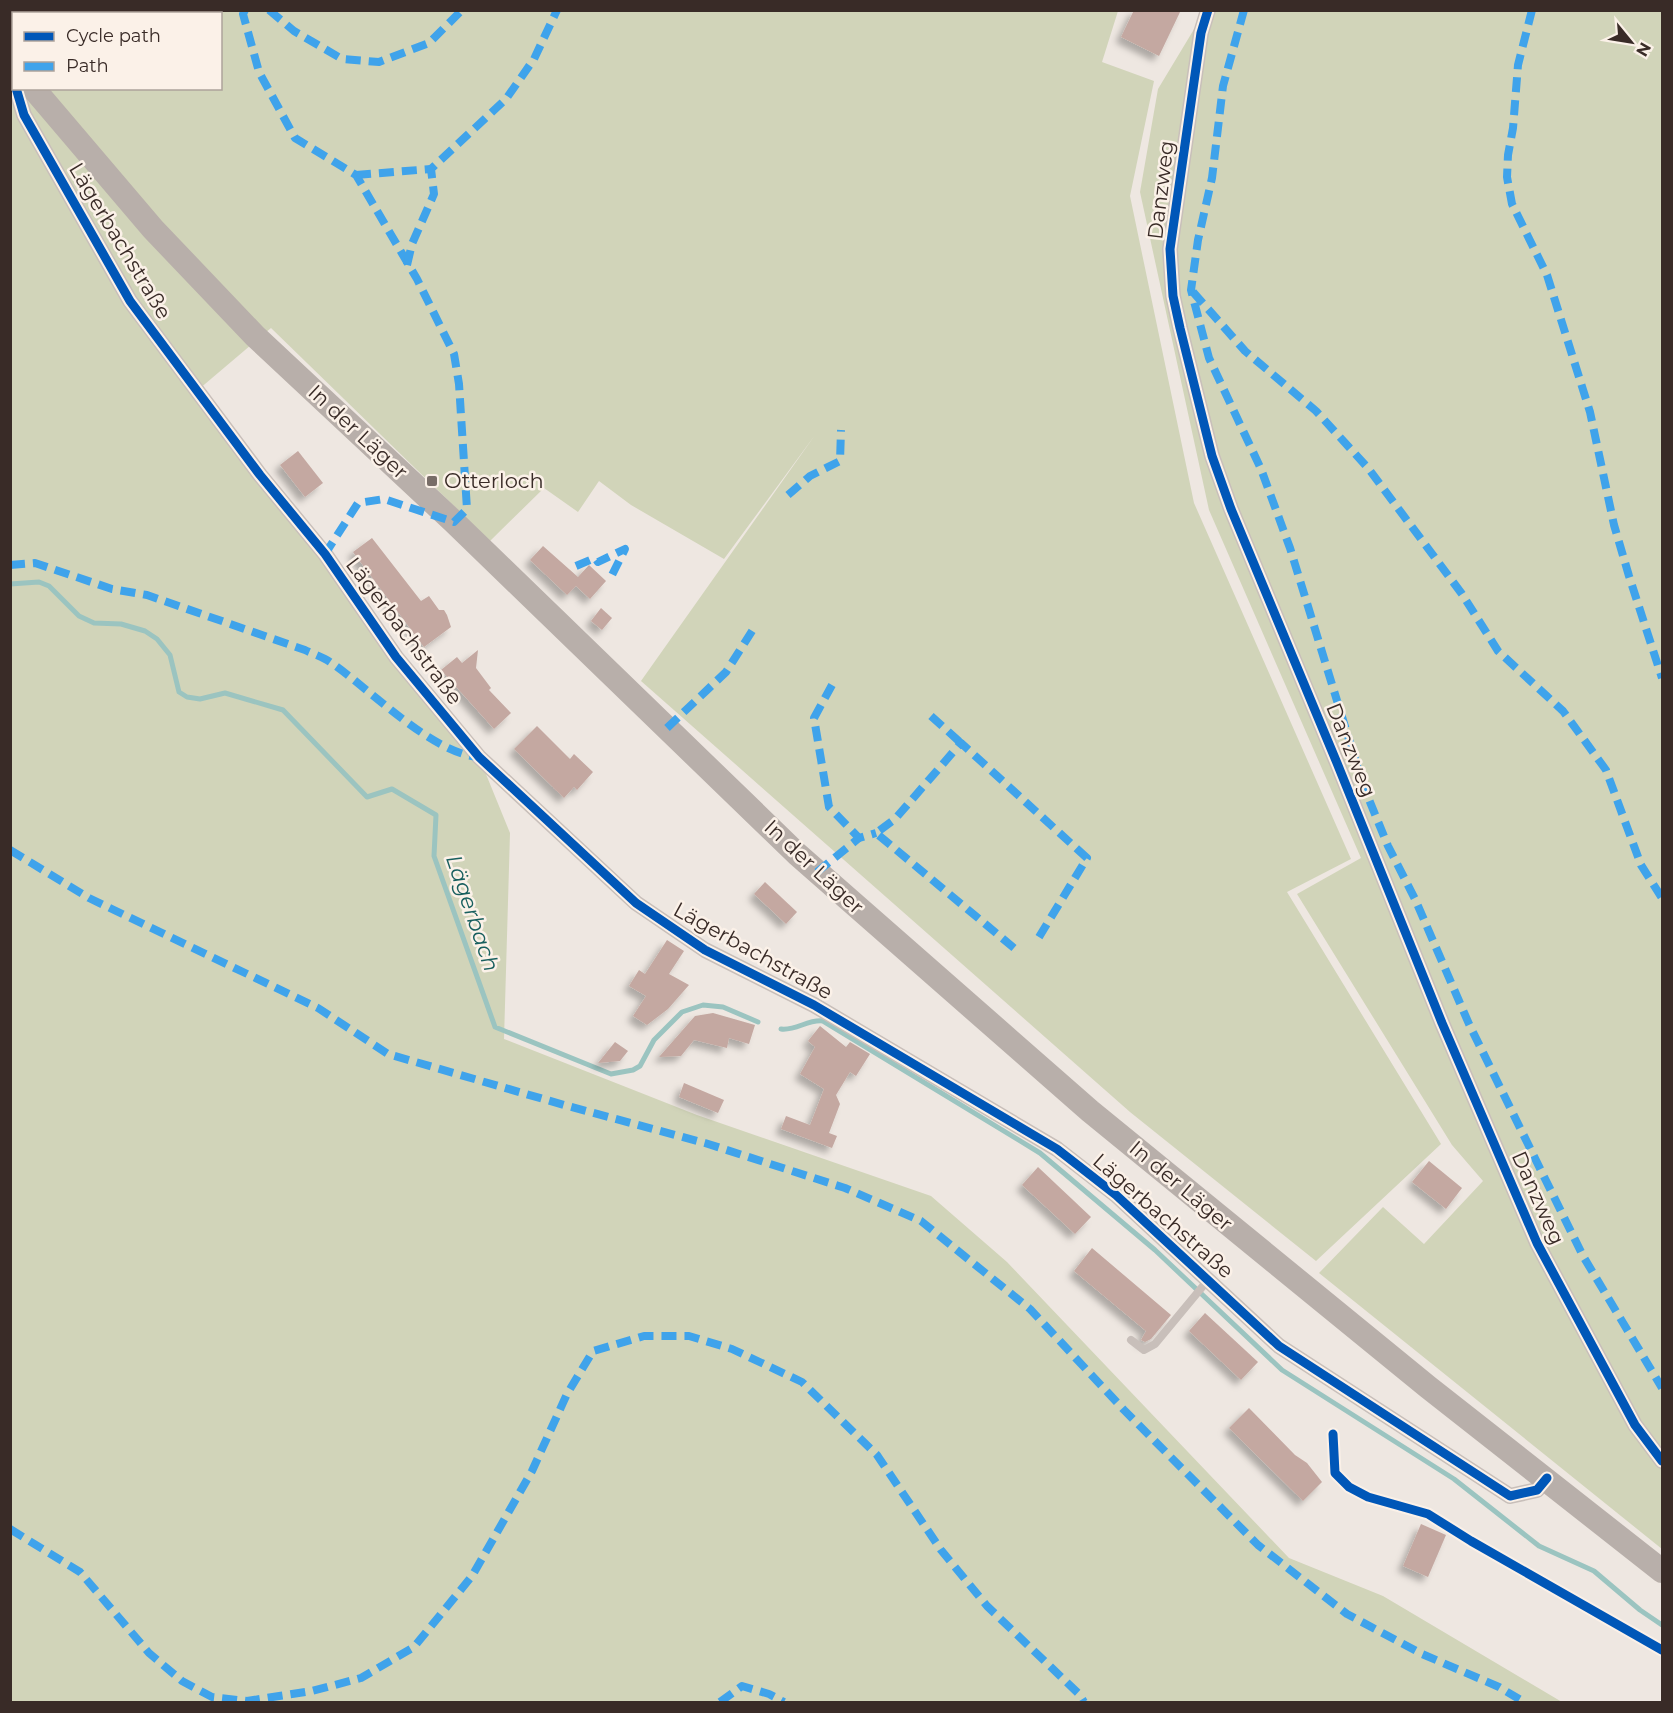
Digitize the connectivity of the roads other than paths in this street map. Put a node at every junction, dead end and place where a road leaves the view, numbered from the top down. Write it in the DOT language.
graph roads {
  1 [pos="1208,10"];
  2 [pos="17,90"];
  3 [pos="35,90"];
  4 [pos="1205,1283"];
  5 [pos="1131,1340"];
  6 [pos="1662,1461"];
  7 [pos="1547,1478"];
  8 [pos="1662,1571"];
  1 -- 6 [label="street, Danzweg"];
  2 -- 4 [label="street, Lägerbachstraße"];
  3 -- 7 [label="main road, In der Läger"];
  4 -- 5 [label="lane"];
  4 -- 7 [label="street, Lägerbachstraße"];
  7 -- 8 [label="main road, In der Läger"];
}
